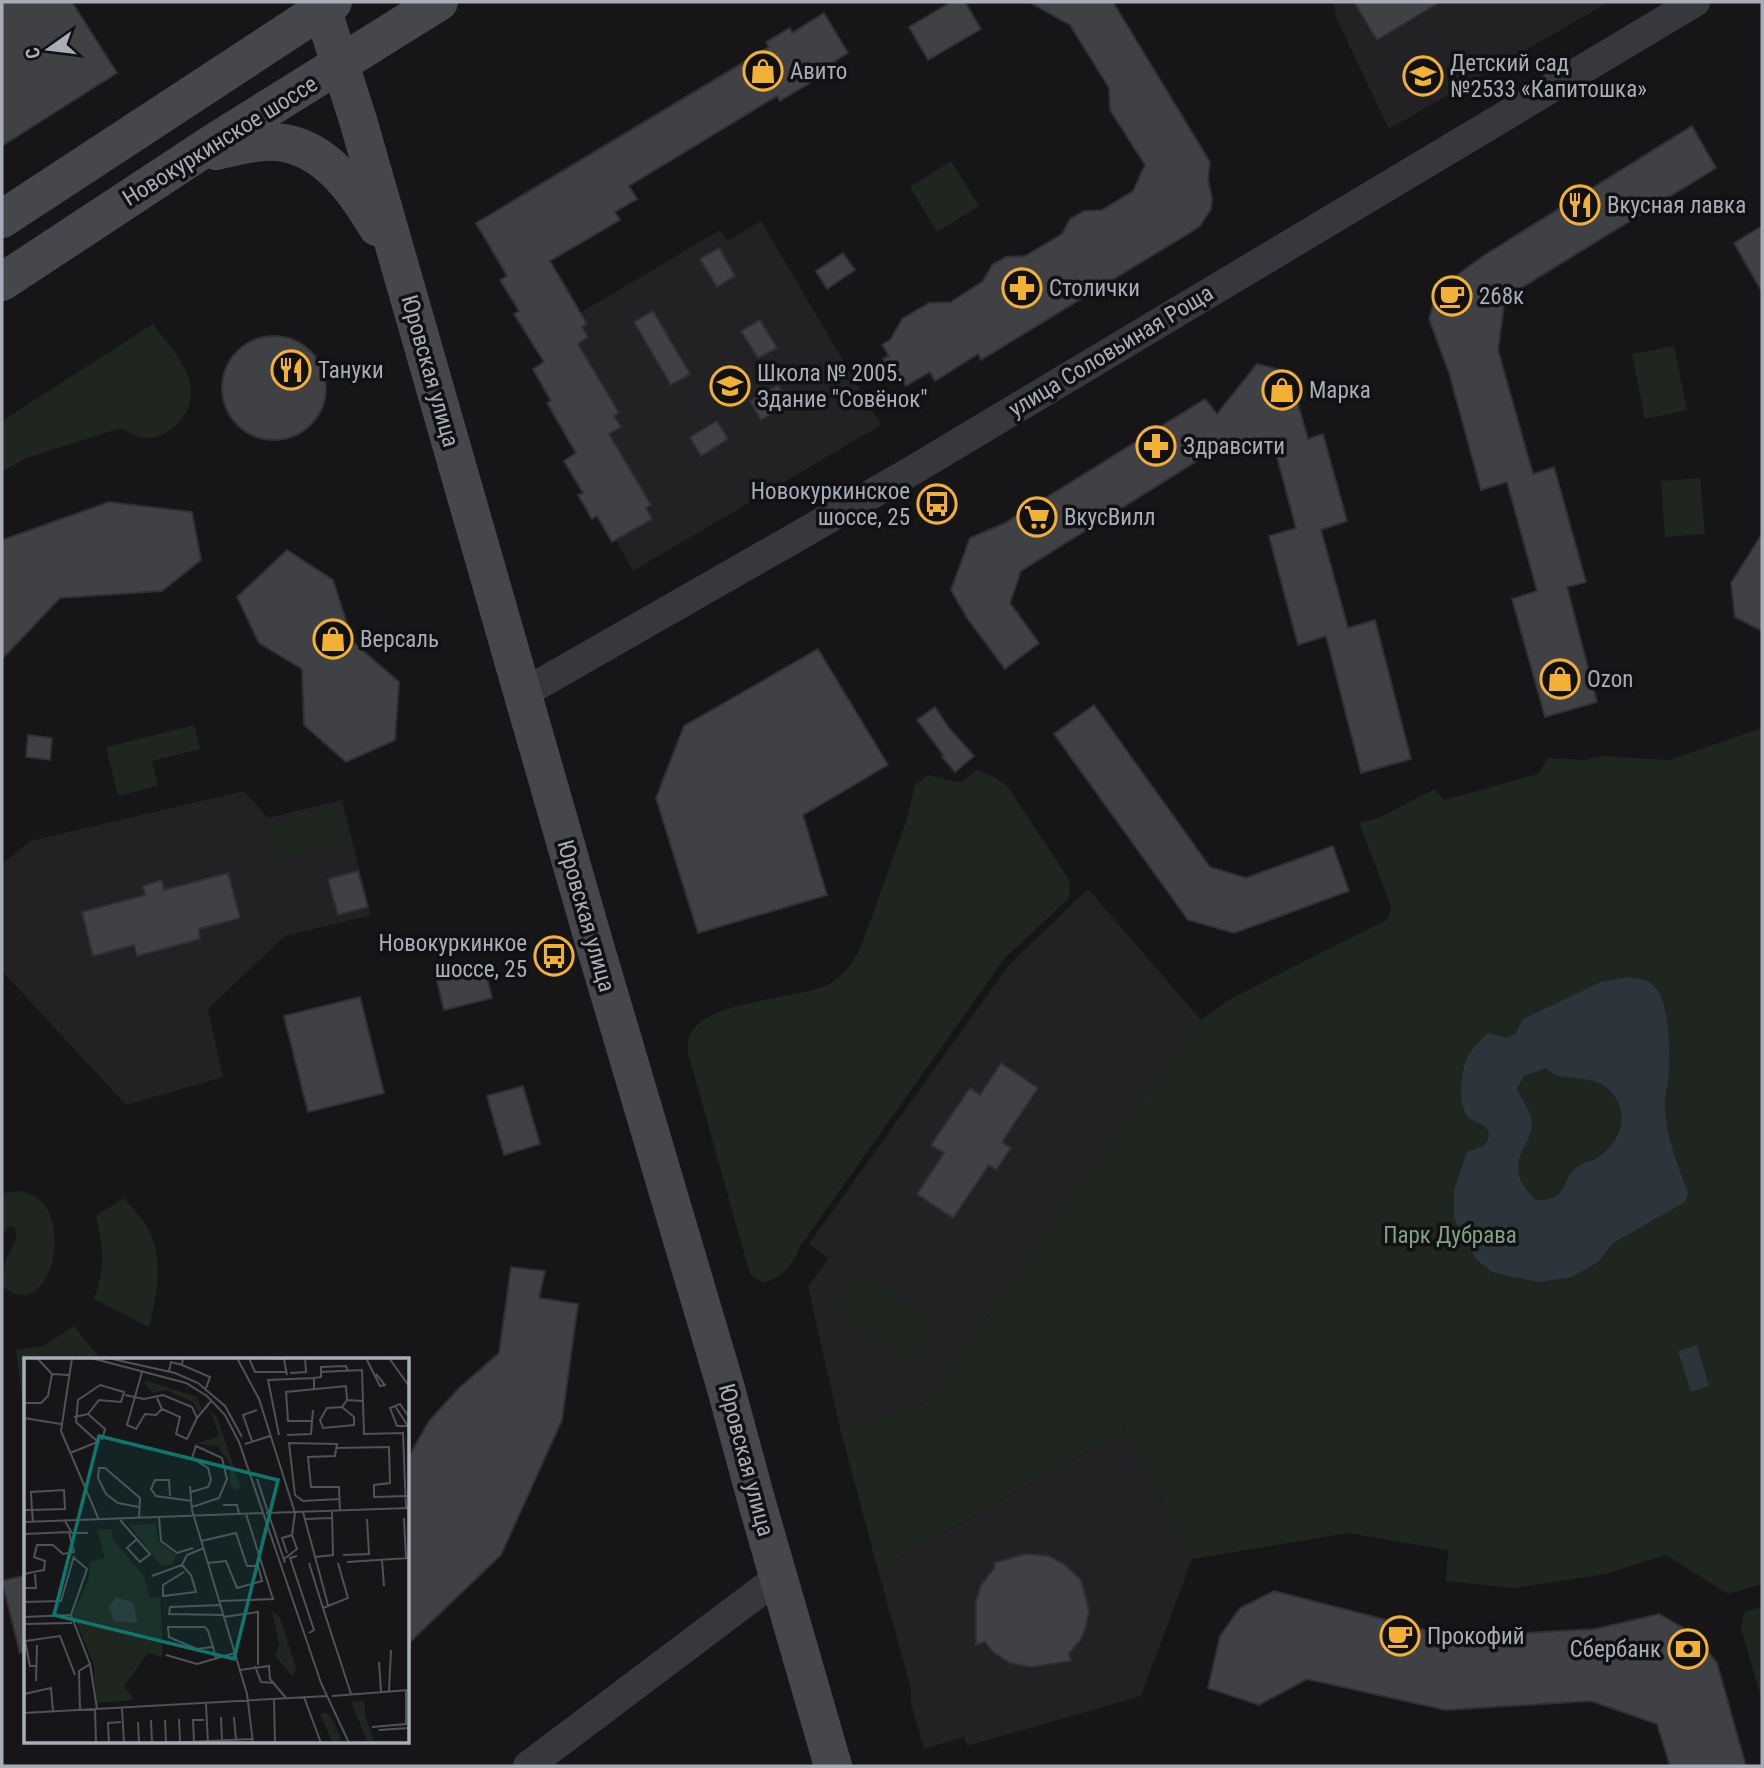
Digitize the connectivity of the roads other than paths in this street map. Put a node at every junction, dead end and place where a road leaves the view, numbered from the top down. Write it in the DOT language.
graph roads {
  1 [pos="439,2"];
  2 [pos="1695,2"];
  3 [pos="325,4"];
  4 [pos="340,65"];
  5 [pos="193,157"];
  6 [pos="2,219"];
  7 [pos="399,264"];
  8 [pos="2,282"];
  9 [pos="522,694"];
  10 [pos="779,1577"];
  11 [pos="528,1766"];
  12 [pos="833,1766"];
  1 -- 4 [label="street, Новокуркинское шоссе"];
  2 -- 9 [label="street, улица Соловьиная Роща"];
  3 -- 4 [label="street, Юровская улица"];
  3 -- 6 [label="street"];
  4 -- 5 [label="street, Новокуркинское шоссе"];
  4 -- 7 [label="street, Юровская улица"];
  5 -- 7 [label="street"];
  5 -- 8 [label="street, Новокуркинское шоссе"];
  7 -- 9 [label="street, Юровская улица"];
  9 -- 10 [label="street, Юровская улица"];
  10 -- 11 [label="street"];
  10 -- 12 [label="street, Юровская улица"];
}
